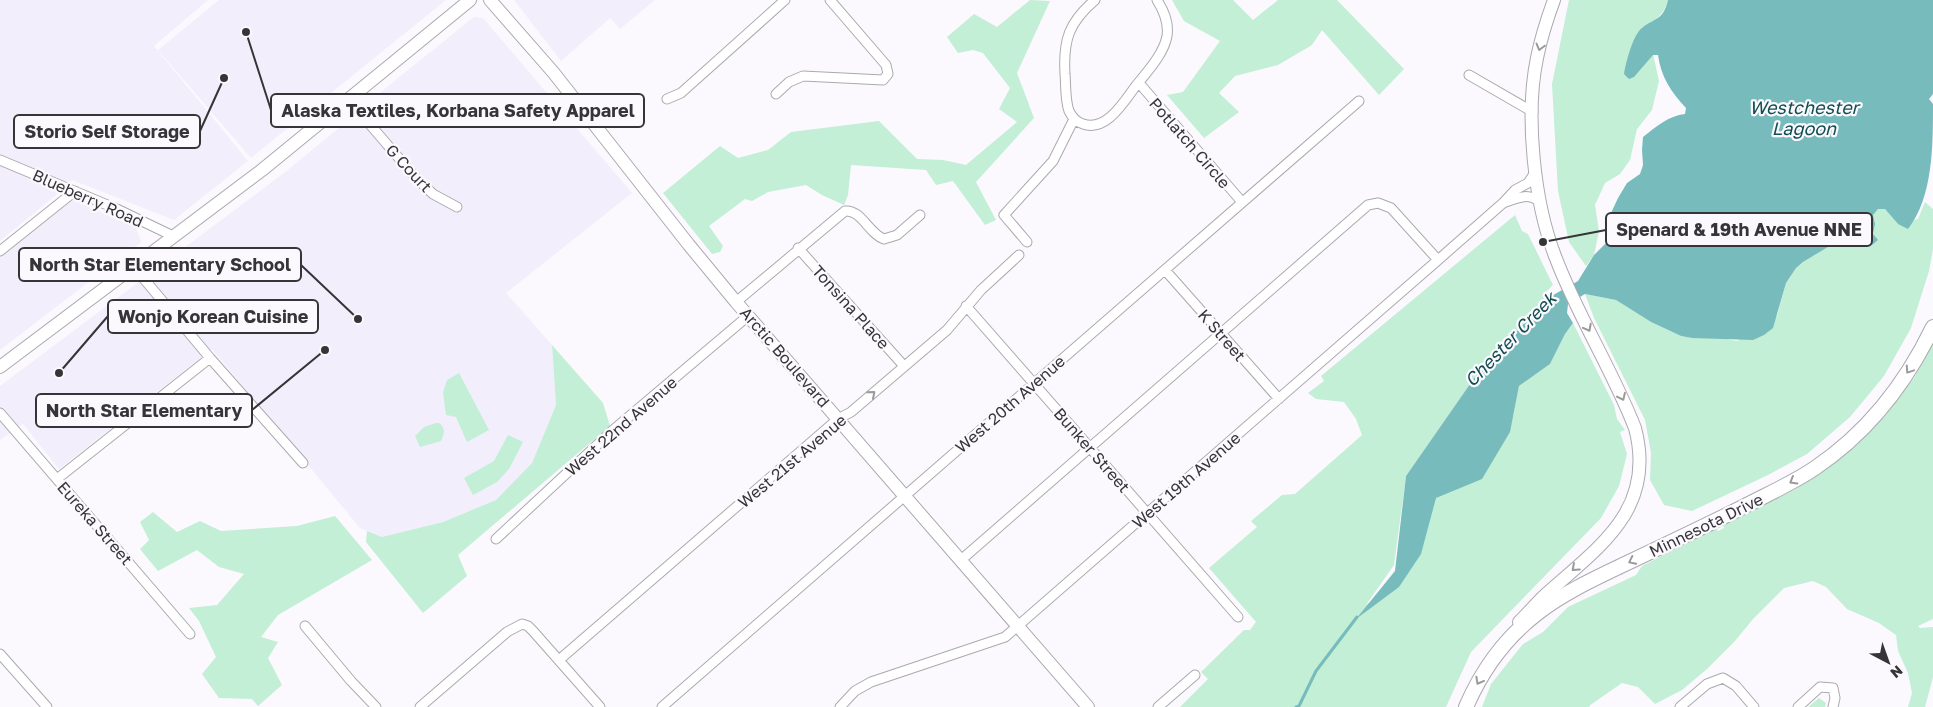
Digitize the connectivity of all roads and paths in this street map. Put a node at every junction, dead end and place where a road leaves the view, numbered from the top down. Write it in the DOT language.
graph roads {
  1 [pos="470,0"];
  2 [pos="490,0"];
  3 [pos="785,0"];
  4 [pos="830,0"];
  5 [pos="1095,0"];
  6 [pos="1157,0"];
  7 [pos="1554,0"];
  8 [pos="1469,75"];
  9 [pos="1138,83"];
  10 [pos="776,94"];
  11 [pos="348,99"];
  12 [pos="667,99"];
  13 [pos="1359,101"];
  14 [pos="1533,112"];
  15 [pos="1074,119"];
  16 [pos="0,160"];
  17 [pos="1536,171"];
  18 [pos="74,191"];
  19 [pos="1242,202"];
  20 [pos="1540,202"];
  21 [pos="1503,203"];
  22 [pos="458,207"];
  23 [pos="920,216"];
  24 [pos="175,237"];
  25 [pos="1027,242"];
  26 [pos="798,248"];
  27 [pos="0,251"];
  28 [pos="1019,255"];
  29 [pos="1438,260"];
  30 [pos="134,267"];
  31 [pos="1166,270"];
  32 [pos="736,302"];
  33 [pos="966,306"];
  34 [pos="748,316"];
  35 [pos="1933,327"];
  36 [pos="1221,334"];
  37 [pos="210,358"];
  38 [pos="904,366"];
  39 [pos="0,367"];
  40 [pos="1034,384"];
  41 [pos="1279,400"];
  42 [pos="0,413"];
  43 [pos="838,419"];
  44 [pos="1089,447"];
  45 [pos="303,463"];
  46 [pos="57,479"];
  47 [pos="904,494"];
  48 [pos="1147,513"];
  49 [pos="496,539"];
  50 [pos="961,560"];
  51 [pos="1238,617"];
  52 [pos="306,626"];
  53 [pos="1018,626"];
  54 [pos="190,634"];
  55 [pos="0,654"];
  56 [pos="1495,656"];
  57 [pos="559,660"];
  58 [pos="1195,675"];
  59 [pos="46,707"];
  60 [pos="376,707"];
  61 [pos="420,707"];
  62 [pos="600,707"];
  63 [pos="662,707"];
  64 [pos="840,707"];
  65 [pos="1088,707"];
  66 [pos="1158,707"];
  67 [pos="1466,707"];
  68 [pos="1680,707"];
  69 [pos="1754,707"];
  70 [pos="1798,707"];
  71 [pos="1833,707"];
  1 -- 11 [label="main road"];
  2 -- 32 [label="main road, Arctic Boulevard"];
  3 -- 12 [label="street"];
  4 -- 10 [label="street"];
  5 -- 15 [label="street"];
  6 -- 9 [label="street"];
  7 -- 14 [label="main road, one-way"];
  8 -- 14 [label="street"];
  9 -- 15 [label="street"];
  9 -- 19 [label="street, Potlatch Circle"];
  11 -- 22 [label="street, G Court"];
  11 -- 24 [label="main road"];
  13 -- 19 [label="street, West 20th Avenue"];
  14 -- 17 [label="main road"];
  15 -- 25 [label="street"];
  16 -- 18 [label="street, Blueberry Road"];
  17 -- 20 [label="main road"];
  17 -- 21 [label="street, West 19th Avenue"];
  18 -- 24 [label="street, Blueberry Road"];
  18 -- 27 [label="street"];
  19 -- 31 [label="street, West 20th Avenue"];
  20 -- 21 [label="street, West 19th Avenue"];
  20 -- 56 [label="main road, one-way"];
  21 -- 29 [label="street, West 19th Avenue"];
  23 -- 26 [label="street"];
  24 -- 30 [label="main road"];
  26 -- 32 [label="street"];
  26 -- 38 [label="street, Tonsina Place"];
  28 -- 33 [label="street, West 21st Avenue"];
  29 -- 36 [label="street"];
  29 -- 41 [label="street, West 19th Avenue"];
  30 -- 37 [label="street"];
  30 -- 39 [label="main road"];
  31 -- 36 [label="street, K Street"];
  31 -- 40 [label="street, West 20th Avenue"];
  32 -- 34 [label="main road, Arctic Boulevard"];
  33 -- 38 [label="street, West 21st Avenue"];
  33 -- 40 [label="street, Bunker Street"];
  34 -- 43 [label="main road, Arctic Boulevard"];
  34 -- 49 [label="street, West 22nd Avenue"];
  35 -- 56 [label="main road, Minnesota Drive, one-way"];
  36 -- 41 [label="street, K Street"];
  36 -- 44 [label="street"];
  37 -- 45 [label="street"];
  37 -- 46 [label="street"];
  43 -- 38 [label="street, West 21st Avenue, one-way"];
  40 -- 44 [label="street, Bunker Street"];
  40 -- 47 [label="street, West 20th Avenue"];
  41 -- 48 [label="street, West 19th Avenue"];
  42 -- 46 [label="street, Eureka Street"];
  43 -- 47 [label="main road, Arctic Boulevard"];
  43 -- 57 [label="street, West 21st Avenue"];
  44 -- 48 [label="street, Bunker Street"];
  44 -- 50 [label="street"];
  46 -- 54 [label="street, Eureka Street"];
  47 -- 50 [label="main road, Arctic Boulevard"];
  47 -- 63 [label="street, West 20th Avenue"];
  48 -- 51 [label="street, Bunker Street"];
  48 -- 53 [label="street, West 19th Avenue"];
  50 -- 53 [label="main road, Arctic Boulevard"];
  52 -- 60 [label="street"];
  53 -- 64 [label="street, West 19th Avenue"];
  53 -- 65 [label="main road, Arctic Boulevard"];
  55 -- 59 [label="street"];
  56 -- 67 [label="main road, Minnesota Drive, one-way"];
  57 -- 61 [label="street"];
  57 -- 62 [label="street"];
  58 -- 66 [label="street"];
  68 -- 69 [label="street"];
  70 -- 71 [label="street"];
}
